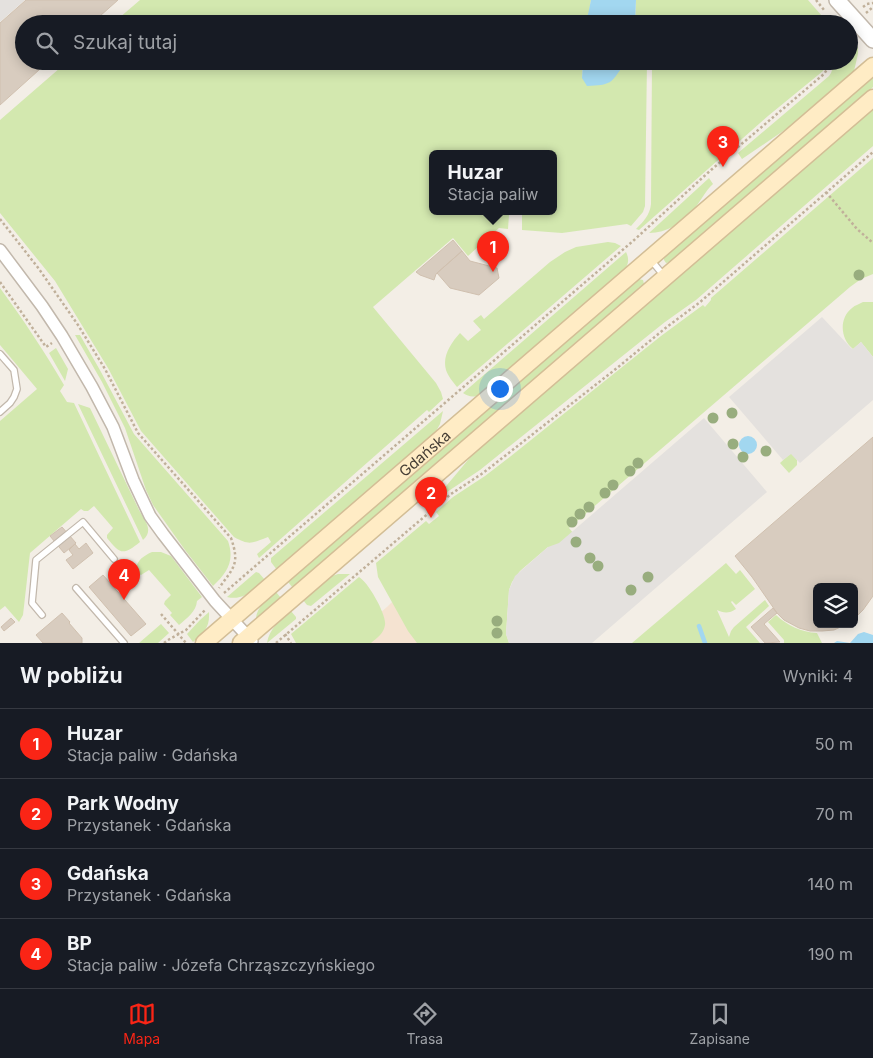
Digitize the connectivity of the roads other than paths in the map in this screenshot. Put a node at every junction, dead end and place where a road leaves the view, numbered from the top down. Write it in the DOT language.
graph roads {
  1 [pos="838,0"];
  2 [pos="851,15"];
  3 [pos="858,23"];
  4 [pos="873,40"];
  5 [pos="873,66"];
  6 [pos="873,98"];
  7 [pos="0,250"];
  8 [pos="650,259"];
  9 [pos="666,277"];
  10 [pos="0,354"];
  11 [pos="0,412"];
  12 [pos="114,559"];
  13 [pos="76,588"];
  14 [pos="42,615"];
  15 [pos="231,619"];
  16 [pos="247,641"];
  17 [pos="124,643"];
  18 [pos="204,643"];
  1 -- 2 [label="street"];
  3 -- 4 [label="street"];
  5 -- 8 [label="main road, Gdańska"];
  6 -- 9 [label="main road, Gdańska"];
  7 -- 15 [label="street"];
  8 -- 9 [label="lane"];
  8 -- 15 [label="main road, Gdańska"];
  9 -- 16 [label="main road, Gdańska"];
  10 -- 11 [label="lane"];
  12 -- 14 [label="lane"];
  13 -- 17 [label="lane"];
  15 -- 16 [label="street"];
  15 -- 18 [label="main road, Gdańska"];
}
